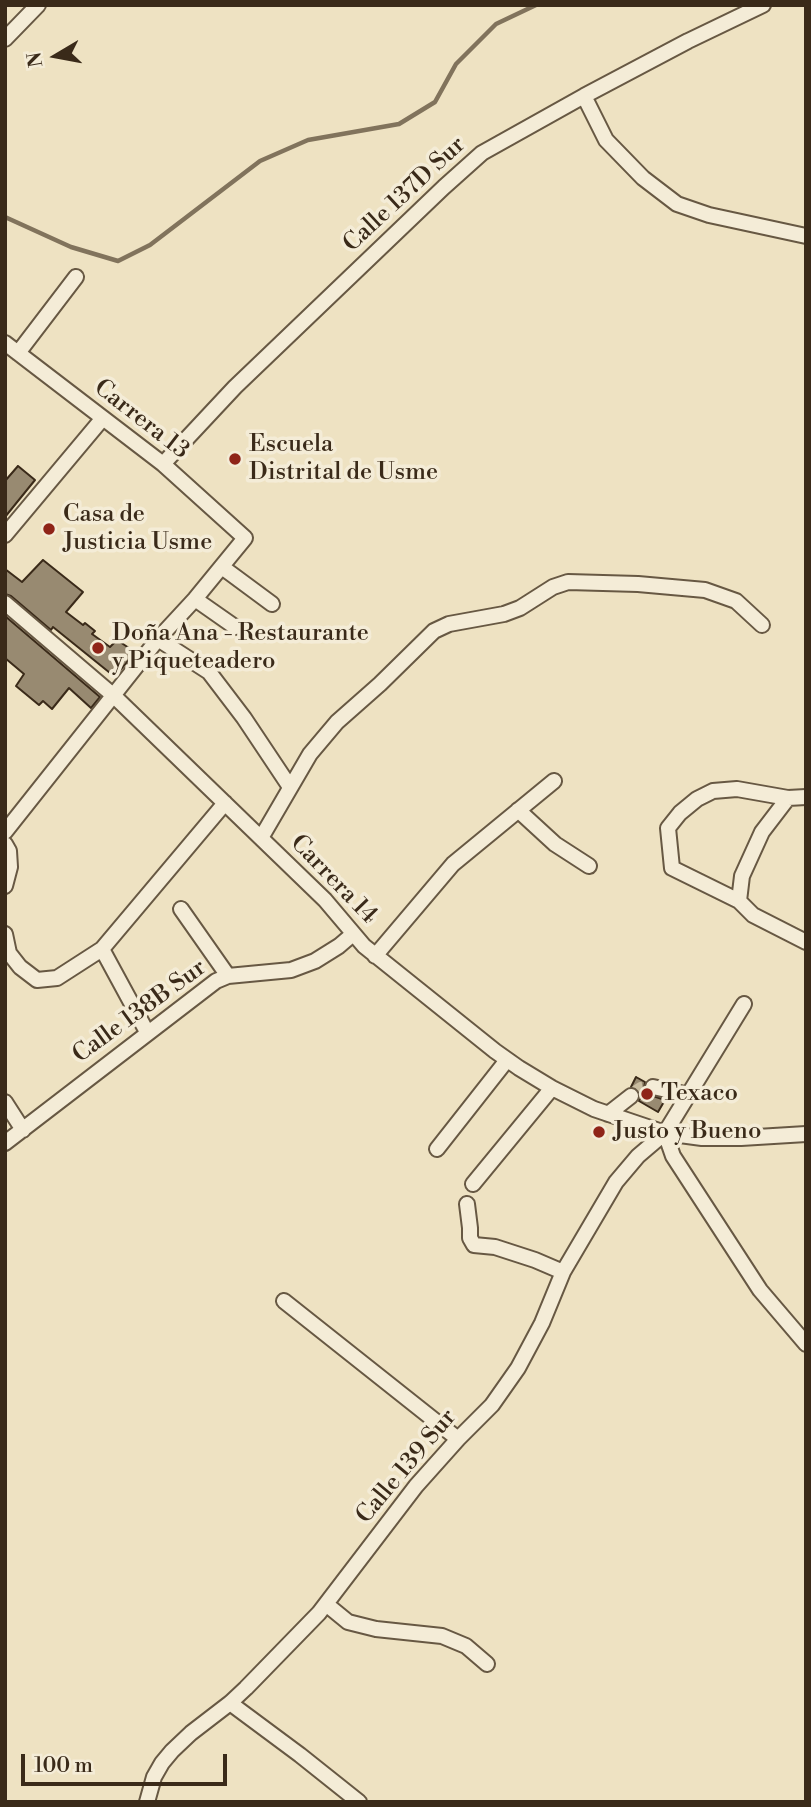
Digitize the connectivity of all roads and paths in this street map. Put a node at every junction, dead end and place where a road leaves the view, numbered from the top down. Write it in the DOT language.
graph roads {
  1 [pos="38,5"];
  2 [pos="763,5"];
  3 [pos="5,38"];
  4 [pos="584,96"];
  5 [pos="806,236"];
  6 [pos="76,277"];
  7 [pos="5,344"];
  8 [pos="18,353"];
  9 [pos="103,418"];
  10 [pos="163,464"];
  11 [pos="5,535"];
  12 [pos="222,567"];
  13 [pos="195,599"];
  14 [pos="5,603"];
  15 [pos="272,604"];
  16 [pos="762,625"];
  17 [pos="235,627"];
  18 [pos="158,639"];
  19 [pos="114,696"];
  20 [pos="554,781"];
  21 [pos="290,787"];
  22 [pos="806,797"];
  23 [pos="788,798"];
  24 [pos="225,803"];
  25 [pos="518,810"];
  26 [pos="5,832"];
  27 [pos="261,838"];
  28 [pos="5,844"];
  29 [pos="589,866"];
  30 [pos="5,886"];
  31 [pos="739,901"];
  32 [pos="181,909"];
  33 [pos="5,934"];
  34 [pos="354,934"];
  35 [pos="806,942"];
  36 [pos="102,949"];
  37 [pos="7,954"];
  38 [pos="375,956"];
  39 [pos="228,976"];
  40 [pos="744,1004"];
  41 [pos="147,1032"];
  42 [pos="508,1060"];
  43 [pos="551,1087"];
  44 [pos="653,1087"];
  45 [pos="631,1096"];
  46 [pos="689,1096"];
  47 [pos="5,1102"];
  48 [pos="608,1114"];
  49 [pos="23,1130"];
  50 [pos="665,1133"];
  51 [pos="806,1133"];
  52 [pos="5,1143"];
  53 [pos="437,1149"];
  54 [pos="473,1184"];
  55 [pos="467,1204"];
  56 [pos="563,1272"];
  57 [pos="284,1301"];
  58 [pos="806,1344"];
  59 [pos="458,1439"];
  60 [pos="326,1604"];
  61 [pos="487,1664"];
  62 [pos="230,1703"];
  63 [pos="147,1802"];
  64 [pos="359,1802"];
  1 -- 3 [label="street"];
  2 -- 4 [label="street, Calle 137D Sur"];
  4 -- 5 [label="street"];
  4 -- 10 [label="street, Calle 137D Sur"];
  6 -- 8 [label="street"];
  7 -- 8 [label="street, Carrera 13"];
  8 -- 9 [label="street, Carrera 13"];
  9 -- 10 [label="street, Carrera 13"];
  9 -- 11 [label="street"];
  10 -- 12 [label="street, Carrera 13"];
  12 -- 13 [label="street"];
  12 -- 15 [label="street"];
  13 -- 17 [label="street"];
  13 -- 18 [label="street"];
  14 -- 19 [label="street, Carrera 14"];
  16 -- 21 [label="street"];
  18 -- 19 [label="street"];
  18 -- 21 [label="street"];
  19 -- 24 [label="street, Carrera 14"];
  19 -- 26 [label="street"];
  20 -- 25 [label="street"];
  21 -- 27 [label="street"];
  22 -- 23 [label="street"];
  23 -- 31 [label="street"];
  23 -- 31 [label="street"];
  24 -- 27 [label="street, Carrera 14"];
  24 -- 36 [label="street"];
  25 -- 29 [label="street"];
  25 -- 38 [label="street"];
  27 -- 34 [label="street, Carrera 14"];
  28 -- 30 [label="street"];
  31 -- 35 [label="street"];
  32 -- 39 [label="street"];
  33 -- 37 [label="street"];
  34 -- 38 [label="street, Carrera 14"];
  34 -- 39 [label="street, Calle 138B Sur"];
  36 -- 37 [label="street"];
  36 -- 41 [label="street"];
  38 -- 42 [label="street, Carrera 14"];
  39 -- 41 [label="street, Calle 138B Sur"];
  40 -- 46 [label="street, Calle 139 Sur"];
  41 -- 49 [label="street, Calle 138B Sur"];
  42 -- 43 [label="street, Carrera 14"];
  42 -- 53 [label="street"];
  43 -- 48 [label="street, Carrera 14"];
  43 -- 54 [label="street"];
  44 -- 46 [label="street"];
  45 -- 48 [label="street"];
  46 -- 50 [label="street, Calle 139 Sur"];
  47 -- 49 [label="street"];
  48 -- 50 [label="street, Carrera 14"];
  49 -- 52 [label="street, Calle 138B Sur"];
  50 -- 51 [label="street, Carrera 14"];
  50 -- 56 [label="street, Calle 139 Sur"];
  50 -- 58 [label="street"];
  55 -- 56 [label="street"];
  56 -- 59 [label="street, Calle 139 Sur"];
  57 -- 59 [label="street"];
  59 -- 60 [label="street, Calle 139 Sur"];
  60 -- 61 [label="street"];
  60 -- 62 [label="street, Calle 139 Sur"];
  62 -- 63 [label="street, Calle 139 Sur"];
  62 -- 64 [label="street"];
}
